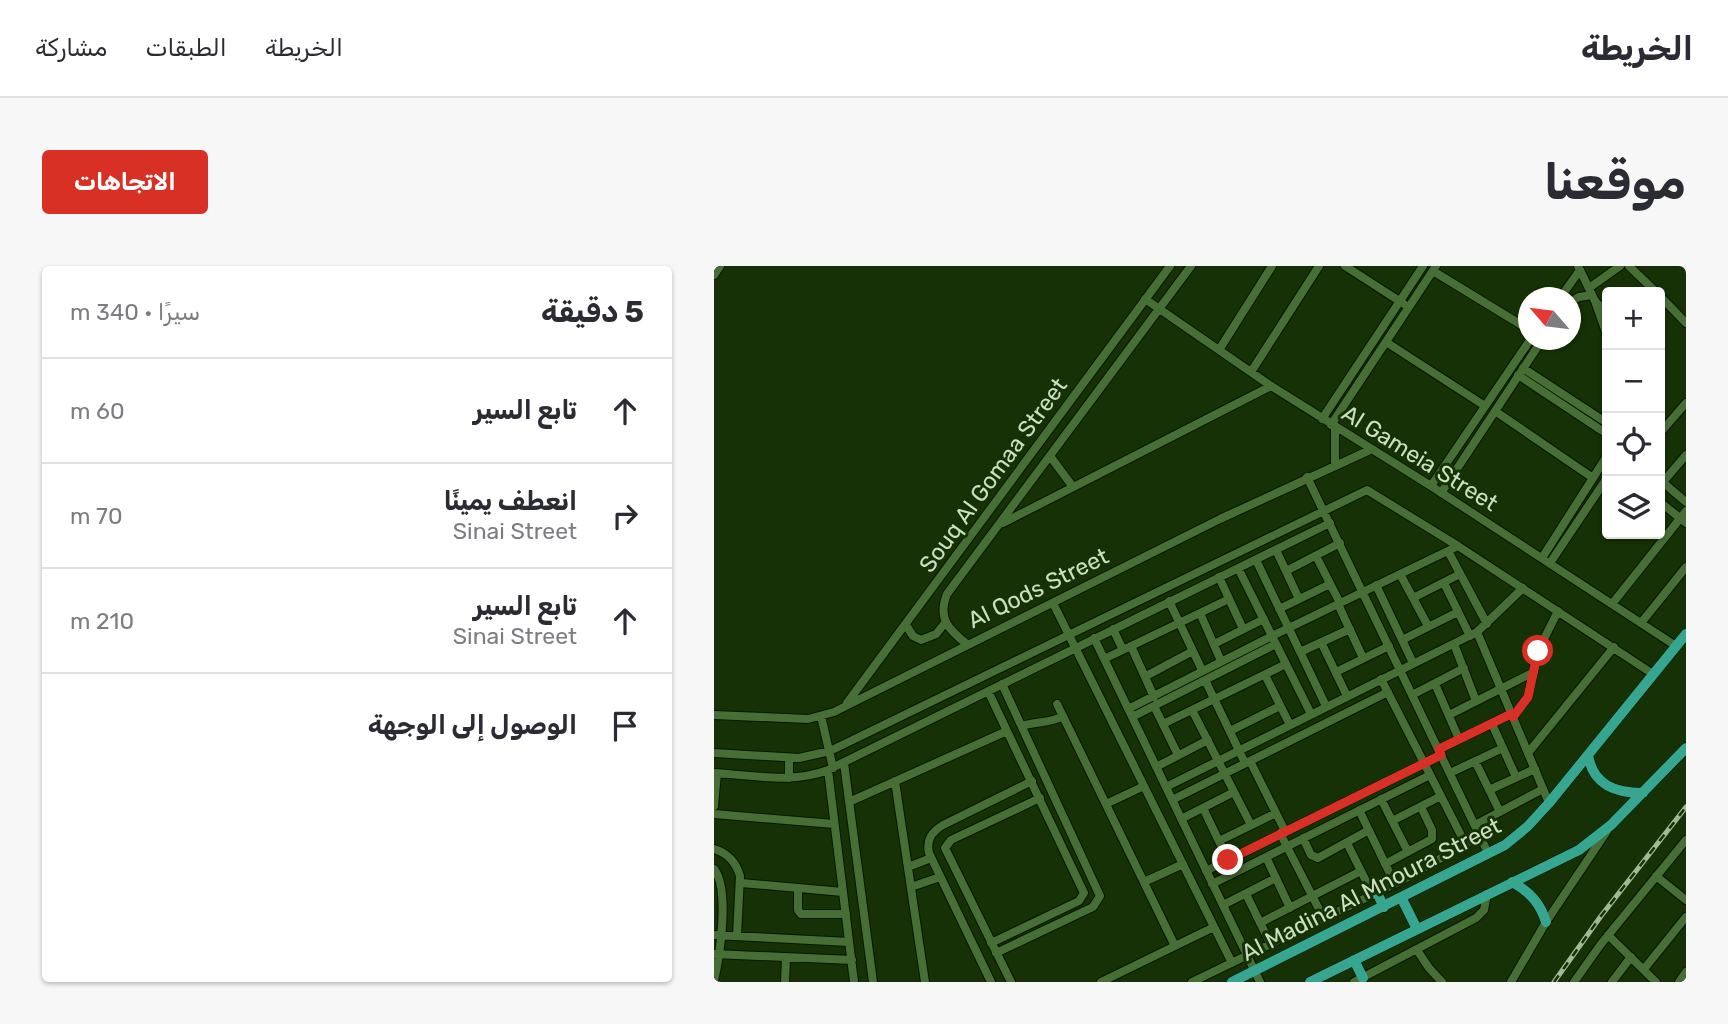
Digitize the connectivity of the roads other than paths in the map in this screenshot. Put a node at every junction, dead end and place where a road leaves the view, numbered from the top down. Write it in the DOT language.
graph roads {
  1 [pos="720,266"];
  2 [pos="1170,266"];
  3 [pos="1191,266"];
  4 [pos="1272,266"];
  5 [pos="1319,266"];
  6 [pos="1345,266"];
  7 [pos="1423,266"];
  8 [pos="1620,266"];
  9 [pos="1629,266"];
  10 [pos="1435,268"];
  11 [pos="1579,268"];
  12 [pos="714,275"];
  13 [pos="1567,287"];
  14 [pos="1651,287"];
  15 [pos="1592,295"];
  16 [pos="1581,297"];
  17 [pos="1145,299"];
  18 [pos="1400,301"];
  19 [pos="1665,301"];
  20 [pos="1410,307"];
  21 [pos="1602,307"];
  22 [pos="1159,309"];
  23 [pos="1518,322"];
  24 [pos="1602,322"];
  25 [pos="1686,323"];
  26 [pos="1386,342"];
  27 [pos="1219,350"];
  28 [pos="1523,350"];
  29 [pos="1535,350"];
  30 [pos="1251,372"];
  31 [pos="1520,372"];
  32 [pos="1349,378"];
  33 [pos="1359,384"];
  34 [pos="1271,386"];
  35 [pos="1686,403"];
  36 [pos="1485,406"];
  37 [pos="1579,410"];
  38 [pos="1495,411"];
  39 [pos="1322,419"];
  40 [pos="1475,420"];
  41 [pos="1602,421"];
  42 [pos="1333,426"];
  43 [pos="1484,427"];
  44 [pos="1665,427"];
  45 [pos="1602,430"];
  46 [pos="1370,450"];
  47 [pos="1686,455"];
  48 [pos="1050,456"];
  49 [pos="1335,464"];
  50 [pos="1602,470"];
  51 [pos="1307,477"];
  52 [pos="1665,477"];
  53 [pos="1593,478"];
  54 [pos="1665,484"];
  55 [pos="1602,485"];
  56 [pos="1431,486"];
  57 [pos="1073,487"];
  58 [pos="1441,492"];
  59 [pos="1686,502"];
  60 [pos="1665,505"];
  61 [pos="1324,511"];
  62 [pos="1684,517"];
  63 [pos="1330,523"];
  64 [pos="999,525"];
  65 [pos="1340,543"];
  66 [pos="1458,546"];
  67 [pos="1276,550"];
  68 [pos="1448,551"];
  69 [pos="1239,552"];
  70 [pos="1316,556"];
  71 [pos="1256,559"];
  72 [pos="1546,561"];
  73 [pos="1241,566"];
  74 [pos="1686,567"];
  75 [pos="1286,571"];
  76 [pos="1401,574"];
  77 [pos="1460,574"];
  78 [pos="1219,577"];
  79 [pos="1444,583"];
  80 [pos="1330,584"];
  81 [pos="1376,585"];
  82 [pos="1523,588"];
  83 [pos="1363,592"];
  84 [pos="1413,598"];
  85 [pos="1229,599"];
  86 [pos="1299,599"];
  87 [pos="1169,601"];
  88 [pos="1053,603"];
  89 [pos="1339,603"];
  90 [pos="1612,604"];
  91 [pos="1279,609"];
  92 [pos="1558,611"];
  93 [pos="1458,612"];
  94 [pos="1200,613"];
  95 [pos="1264,619"];
  96 [pos="945,623"];
  97 [pos="1179,623"];
  98 [pos="1640,623"];
  99 [pos="1487,624"];
  100 [pos="906,625"];
  101 [pos="1428,626"];
  102 [pos="1288,628"];
  103 [pos="1350,628"];
  104 [pos="1113,629"];
  105 [pos="1243,629"];
  106 [pos="1069,633"];
  107 [pos="1473,634"];
  108 [pos="1686,634"];
  109 [pos="1094,638"];
  110 [pos="1402,639"];
  111 [pos="1274,640"];
  112 [pos="1321,642"];
  113 [pos="1214,644"];
  114 [pos="1454,644"];
  115 [pos="968,645"];
  116 [pos="1389,646"];
  117 [pos="1676,646"];
  118 [pos="1076,647"];
  119 [pos="1614,647"];
  120 [pos="1127,648"];
  121 [pos="1192,651"];
  122 [pos="1300,652"];
  123 [pos="1363,658"];
  124 [pos="1104,659"];
  125 [pos="1222,661"];
  126 [pos="1413,663"];
  127 [pos="1286,664"];
  128 [pos="1464,668"];
  129 [pos="1400,669"];
  130 [pos="1336,672"];
  131 [pos="1532,673"];
  132 [pos="1653,674"];
  133 [pos="1204,675"];
  134 [pos="1265,675"];
  135 [pos="1146,676"];
  136 [pos="1381,678"];
  137 [pos="1002,684"];
  138 [pos="1435,684"];
  139 [pos="1501,689"];
  140 [pos="988,691"];
  141 [pos="1388,692"];
  142 [pos="1412,695"];
  143 [pos="1347,696"];
  144 [pos="1214,699"];
  145 [pos="1154,701"];
  146 [pos="1476,701"];
  147 [pos="1057,704"];
  148 [pos="846,705"];
  149 [pos="1280,706"];
  150 [pos="1326,706"];
  151 [pos="1192,710"];
  152 [pos="1130,713"];
  153 [pos="1311,714"];
  154 [pos="714,715"];
  155 [pos="1449,715"];
  156 [pos="821,716"];
  157 [pos="1063,716"];
  158 [pos="1512,716"];
  159 [pos="1163,724"];
  160 [pos="1492,724"];
  161 [pos="1290,725"];
  162 [pos="1022,726"];
  163 [pos="1281,729"];
  164 [pos="1230,730"];
  165 [pos="1007,731"];
  166 [pos="1459,739"];
  167 [pos="1208,740"];
  168 [pos="1287,742"];
  169 [pos="1503,748"];
  170 [pos="1686,748"];
  171 [pos="1239,750"];
  172 [pos="830,751"];
  173 [pos="1440,752"];
  174 [pos="714,753"];
  175 [pos="1528,753"];
  176 [pos="1178,755"];
  177 [pos="1588,755"];
  178 [pos="789,758"];
  179 [pos="1218,761"];
  180 [pos="1475,761"];
  181 [pos="1247,762"];
  182 [pos="844,763"];
  183 [pos="1424,764"];
  184 [pos="1156,767"];
  185 [pos="830,769"];
  186 [pos="1535,769"];
  187 [pos="715,773"];
  188 [pos="1224,773"];
  189 [pos="1450,773"];
  190 [pos="1430,775"];
  191 [pos="789,778"];
  192 [pos="1516,778"];
  193 [pos="1032,781"];
  194 [pos="895,782"];
  195 [pos="1144,786"];
  196 [pos="1166,787"];
  197 [pos="1543,789"];
  198 [pos="1489,790"];
  199 [pos="1234,792"];
  200 [pos="1643,793"];
  201 [pos="1441,796"];
  202 [pos="1040,798"];
  203 [pos="1381,799"];
  204 [pos="1172,800"];
  205 [pos="849,802"];
  206 [pos="1549,803"];
  207 [pos="1106,804"];
  208 [pos="714,806"];
  209 [pos="1421,807"];
  210 [pos="1203,808"];
  211 [pos="1359,810"];
  212 [pos="1325,811"];
  213 [pos="1500,812"];
  214 [pos="1276,813"];
  215 [pos="714,814"];
  216 [pos="1181,820"];
  217 [pos="1392,821"];
  218 [pos="834,824"];
  219 [pos="1331,824"];
  220 [pos="1251,825"];
  221 [pos="1475,825"];
  222 [pos="1611,825"];
  223 [pos="1369,830"];
  224 [pos="1283,832"];
  225 [pos="1480,836"];
  226 [pos="1303,838"];
  227 [pos="1686,839"];
  228 [pos="1219,841"];
  229 [pos="1347,842"];
  230 [pos="1193,845"];
  231 [pos="1465,845"];
  232 [pos="1287,846"];
  233 [pos="714,849"];
  234 [pos="1177,852"];
  235 [pos="1408,852"];
  236 [pos="1488,853"];
  237 [pos="1266,857"];
  238 [pos="931,858"];
  239 [pos="1228,860"];
  240 [pos="1183,864"];
  241 [pos="1385,864"];
  242 [pos="908,867"];
  243 [pos="714,869"];
  244 [pos="1361,871"];
  245 [pos="1206,872"];
  246 [pos="1657,876"];
  247 [pos="940,877"];
  248 [pos="1276,878"];
  249 [pos="1144,882"];
  250 [pos="1512,882"];
  251 [pos="741,883"];
  252 [pos="961,883"];
  253 [pos="1212,884"];
  254 [pos="1395,884"];
  255 [pos="911,887"];
  256 [pos="798,888"];
  257 [pos="947,890"];
  258 [pos="843,892"];
  259 [pos="1246,894"];
  260 [pos="1375,894"];
  261 [pos="1487,894"];
  262 [pos="1312,896"];
  263 [pos="1402,898"];
  264 [pos="1686,900"];
  265 [pos="1223,905"];
  266 [pos="1384,907"];
  267 [pos="1290,908"];
  268 [pos="846,914"];
  269 [pos="1686,917"];
  270 [pos="1324,919"];
  271 [pos="1546,922"];
  272 [pos="1261,923"];
  273 [pos="1214,927"];
  274 [pos="984,928"];
  275 [pos="1417,929"];
  276 [pos="717,935"];
  277 [pos="1608,935"];
  278 [pos="737,936"];
  279 [pos="969,936"];
  280 [pos="849,943"];
  281 [pos="991,943"];
  282 [pos="1271,945"];
  283 [pos="1175,946"];
  284 [pos="1417,950"];
  285 [pos="996,953"];
  286 [pos="716,954"];
  287 [pos="1247,956"];
  288 [pos="1631,957"];
  289 [pos="786,958"];
  290 [pos="852,960"];
  291 [pos="1354,960"];
  292 [pos="1231,963"];
  293 [pos="1644,969"];
  294 [pos="1254,971"];
  295 [pos="1686,972"];
  296 [pos="1359,980"];
  297 [pos="714,981"];
  298 [pos="785,982"];
  299 [pos="855,982"];
  300 [pos="873,982"];
  301 [pos="925,982"];
  302 [pos="991,982"];
  303 [pos="1011,982"];
  304 [pos="1101,982"];
  305 [pos="1192,982"];
  306 [pos="1232,982"];
  307 [pos="1260,982"];
  308 [pos="1310,982"];
  309 [pos="1442,982"];
  310 [pos="1511,982"];
  311 [pos="1574,982"];
  312 [pos="1612,982"];
  313 [pos="1656,982"];
  314 [pos="1679,982"];
  1 -- 12 [label="street"];
  2 -- 17 [label="street, Souq Al Gomaa Street"];
  3 -- 22 [label="street, Souq Al Gomaa Street"];
  4 -- 27 [label="street"];
  5 -- 30 [label="street"];
  6 -- 18 [label="street"];
  7 -- 18 [label="street"];
  8 -- 15 [label="street"];
  9 -- 14 [label="street"];
  10 -- 20 [label="street"];
  10 -- 23 [label="street"];
  11 -- 13 [label="street"];
  11 -- 15 [label="street"];
  15 -- 16 [label="street"];
  15 -- 21 [label="street"];
  15 -- 24 [label="street"];
  17 -- 22 [label="street, Al Gameia Street"];
  17 -- 100 [label="street, Souq Al Gomaa Street"];
  18 -- 20 [label="street"];
  18 -- 32 [label="street"];
  19 -- 25 [label="street"];
  20 -- 26 [label="street"];
  22 -- 27 [label="street, Al Gameia Street"];
  22 -- 48 [label="street, Souq Al Gomaa Street"];
  26 -- 33 [label="street"];
  26 -- 36 [label="street"];
  27 -- 30 [label="street, Al Gameia Street"];
  28 -- 36 [label="street"];
  29 -- 31 [label="street"];
  30 -- 34 [label="street, Al Gameia Street"];
  31 -- 37 [label="street"];
  31 -- 38 [label="street"];
  32 -- 33 [label="street"];
  32 -- 39 [label="street"];
  33 -- 42 [label="street"];
  34 -- 39 [label="street, Al Gameia Street"];
  34 -- 57 [label="street"];
  35 -- 44 [label="street"];
  36 -- 40 [label="street"];
  37 -- 41 [label="street"];
  37 -- 45 [label="street"];
  38 -- 43 [label="street"];
  38 -- 53 [label="street"];
  39 -- 42 [label="street, Al Gameia Street"];
  40 -- 43 [label="street"];
  40 -- 56 [label="street"];
  42 -- 46 [label="street, Al Gameia Street"];
  42 -- 49 [label="street"];
  43 -- 58 [label="street"];
  46 -- 49 [label="street, Al Qods Street"];
  46 -- 56 [label="street, Al Gameia Street"];
  47 -- 52 [label="street"];
  48 -- 57 [label="street"];
  48 -- 64 [label="street, Souq Al Gomaa Street"];
  49 -- 51 [label="street, Al Qods Street"];
  50 -- 53 [label="street"];
  51 -- 61 [label="street"];
  51 -- 88 [label="street, Al Qods Street"];
  53 -- 72 [label="street"];
  54 -- 59 [label="street"];
  55 -- 72 [label="street"];
  56 -- 58 [label="street, Al Gameia Street"];
  57 -- 64 [label="street"];
  58 -- 72 [label="street, Al Gameia Street"];
  60 -- 62 [label="street"];
  61 -- 63 [label="street"];
  61 -- 66 [label="street"];
  61 -- 69 [label="street"];
  62 -- 90 [label="street"];
  63 -- 65 [label="street"];
  63 -- 67 [label="street"];
  64 -- 96 [label="street, Souq Al Gomaa Street"];
  65 -- 70 [label="street"];
  65 -- 83 [label="street"];
  66 -- 68 [label="street"];
  66 -- 82 [label="street"];
  67 -- 71 [label="street"];
  67 -- 75 [label="street"];
  68 -- 76 [label="street"];
  68 -- 77 [label="street"];
  69 -- 73 [label="street"];
  69 -- 106 [label="street"];
  70 -- 75 [label="street"];
  70 -- 80 [label="street"];
  71 -- 73 [label="street"];
  71 -- 91 [label="street"];
  72 -- 90 [label="street, Al Gameia Street"];
  73 -- 78 [label="street"];
  73 -- 95 [label="street"];
  74 -- 98 [label="street"];
  75 -- 86 [label="street"];
  76 -- 81 [label="street"];
  76 -- 84 [label="street"];
  77 -- 79 [label="street"];
  77 -- 99 [label="street"];
  78 -- 85 [label="street"];
  78 -- 87 [label="street"];
  79 -- 84 [label="street"];
  79 -- 93 [label="street"];
  80 -- 86 [label="street"];
  80 -- 89 [label="street"];
  81 -- 83 [label="street"];
  81 -- 110 [label="street"];
  82 -- 92 [label="street"];
  82 -- 99 [label="street"];
  83 -- 89 [label="street"];
  83 -- 116 [label="street"];
  84 -- 101 [label="street"];
  85 -- 94 [label="street"];
  85 -- 105 [label="street"];
  86 -- 91 [label="street"];
  87 -- 97 [label="street"];
  87 -- 104 [label="street"];
  88 -- 106 [label="street"];
  88 -- 115 [label="street, Al Qods Street"];
  89 -- 102 [label="street"];
  89 -- 103 [label="street"];
  90 -- 98 [label="street, Al Gameia Street"];
  91 -- 102 [label="street"];
  92 -- 119 [label="street"];
  92 -- 131 [label="street"];
  93 -- 101 [label="street"];
  93 -- 107 [label="street"];
  94 -- 97 [label="street"];
  94 -- 113 [label="street"];
  95 -- 105 [label="street"];
  95 -- 111 [label="street"];
  96 -- 100 [label="street"];
  96 -- 115 [label="street"];
  97 -- 120 [label="street"];
  97 -- 121 [label="street"];
  98 -- 117 [label="street, Al Gameia Street"];
  99 -- 107 [label="street"];
  100 -- 148 [label="street, Souq Al Gomaa Street"];
  101 -- 110 [label="street"];
  102 -- 111 [label="street"];
  102 -- 122 [label="street"];
  103 -- 112 [label="street"];
  103 -- 123 [label="street"];
  104 -- 109 [label="street"];
  104 -- 120 [label="street"];
  105 -- 113 [label="street"];
  106 -- 118 [label="street"];
  106 -- 172 [label="street"];
  107 -- 114 [label="street"];
  107 -- 139 [label="street"];
  108 -- 117 [label="main road, Al Madina Al Mnoura Street"];
  109 -- 118 [label="street"];
  109 -- 124 [label="street"];
  110 -- 126 [label="street"];
  111 -- 125 [label="street"];
  111 -- 127 [label="street"];
  111 -- 133 [label="street"];
  112 -- 122 [label="street"];
  112 -- 130 [label="street"];
  113 -- 125 [label="street"];
  114 -- 126 [label="street"];
  114 -- 128 [label="street"];
  115 -- 148 [label="street, Al Qods Street"];
  116 -- 123 [label="street"];
  116 -- 129 [label="street"];
  117 -- 132 [label="main road, Al Madina Al Mnoura Street"];
  118 -- 137 [label="street"];
  118 -- 195 [label="street"];
  119 -- 132 [label="street"];
  119 -- 175 [label="street"];
  120 -- 124 [label="street"];
  120 -- 135 [label="street"];
  121 -- 133 [label="street"];
  121 -- 135 [label="street"];
  122 -- 150 [label="street"];
  123 -- 130 [label="street"];
  124 -- 152 [label="street"];
  125 -- 133 [label="street"];
  126 -- 129 [label="street"];
  127 -- 134 [label="street"];
  127 -- 153 [label="street"];
  128 -- 138 [label="street"];
  128 -- 146 [label="street"];
  129 -- 136 [label="street"];
  129 -- 142 [label="street"];
  130 -- 143 [label="street"];
  131 -- 139 [label="street"];
  131 -- 158 [label="street"];
  132 -- 177 [label="main road, Al Madina Al Mnoura Street"];
  133 -- 144 [label="street"];
  133 -- 145 [label="street"];
  134 -- 144 [label="street"];
  134 -- 149 [label="street"];
  135 -- 145 [label="street"];
  136 -- 141 [label="street"];
  136 -- 143 [label="street"];
  137 -- 140 [label="street"];
  137 -- 162 [label="street"];
  138 -- 142 [label="street"];
  138 -- 155 [label="street"];
  139 -- 146 [label="street"];
  139 -- 158 [label="street"];
  140 -- 165 [label="street"];
  140 -- 182 [label="street"];
  141 -- 168 [label="street"];
  141 -- 183 [label="street"];
  142 -- 173 [label="street"];
  143 -- 150 [label="street"];
  144 -- 151 [label="street"];
  144 -- 164 [label="street"];
  145 -- 152 [label="street"];
  145 -- 159 [label="street"];
  146 -- 155 [label="street"];
  147 -- 157 [label="street"];
  148 -- 156 [label="street, Al Qods Street"];
  149 -- 161 [label="street"];
  149 -- 164 [label="street"];
  150 -- 153 [label="street"];
  151 -- 159 [label="street"];
  151 -- 167 [label="street"];
  152 -- 184 [label="street"];
  153 -- 161 [label="street"];
  154 -- 156 [label="street, Al Qods Street"];
  155 -- 166 [label="street"];
  156 -- 172 [label="street"];
  157 -- 162 [label="street"];
  157 -- 207 [label="street"];
  158 -- 160 [label="street"];
  158 -- 175 [label="street"];
  159 -- 176 [label="street"];
  160 -- 166 [label="street"];
  160 -- 169 [label="street"];
  161 -- 163 [label="street"];
  162 -- 285 [label="street"];
  163 -- 168 [label="street"];
  163 -- 171 [label="street"];
  164 -- 171 [label="street"];
  165 -- 193 [label="street"];
  165 -- 194 [label="street"];
  166 -- 173 [label="street"];
  167 -- 176 [label="street"];
  167 -- 179 [label="street"];
  168 -- 181 [label="street"];
  169 -- 180 [label="street"];
  169 -- 192 [label="street"];
  170 -- 200 [label="main road"];
  171 -- 179 [label="street"];
  171 -- 181 [label="street"];
  172 -- 178 [label="street"];
  172 -- 185 [label="street"];
  173 -- 183 [label="street"];
  173 -- 189 [label="street"];
  174 -- 178 [label="street"];
  175 -- 186 [label="street"];
  176 -- 184 [label="street"];
  177 -- 200 [label="main road"];
  177 -- 206 [label="main road, Al Madina Al Mnoura Street"];
  178 -- 191 [label="street"];
  179 -- 188 [label="street"];
  179 -- 196 [label="street"];
  180 -- 189 [label="street"];
  180 -- 198 [label="street"];
  181 -- 188 [label="street"];
  181 -- 214 [label="street"];
  182 -- 185 [label="street"];
  182 -- 205 [label="street"];
  183 -- 190 [label="street"];
  183 -- 212 [label="street"];
  184 -- 196 [label="street"];
  185 -- 191 [label="street"];
  185 -- 218 [label="street"];
  186 -- 192 [label="street"];
  186 -- 197 [label="street"];
  187 -- 191 [label="street"];
  187 -- 208 [label="street"];
  188 -- 199 [label="street"];
  188 -- 204 [label="street"];
  189 -- 221 [label="street"];
  190 -- 201 [label="street"];
  190 -- 203 [label="street"];
  192 -- 198 [label="street"];
  193 -- 202 [label="street"];
  193 -- 238 [label="street"];
  194 -- 205 [label="street"];
  194 -- 242 [label="street"];
  195 -- 207 [label="street"];
  195 -- 234 [label="street"];
  196 -- 204 [label="street"];
  197 -- 206 [label="street"];
  197 -- 213 [label="street"];
  198 -- 213 [label="street"];
  199 -- 210 [label="street"];
  199 -- 220 [label="street"];
  200 -- 222 [label="main road"];
  201 -- 209 [label="street"];
  201 -- 231 [label="street"];
  202 -- 252 [label="street"];
  202 -- 281 [label="street"];
  203 -- 211 [label="street"];
  203 -- 217 [label="street"];
  204 -- 216 [label="street"];
  205 -- 300 [label="street"];
  206 -- 236 [label="main road, Al Madina Al Mnoura Street"];
  207 -- 249 [label="street"];
  209 -- 217 [label="street"];
  209 -- 235 [label="street"];
  210 -- 216 [label="street"];
  210 -- 228 [label="street"];
  211 -- 219 [label="street"];
  211 -- 223 [label="street"];
  212 -- 219 [label="street"];
  212 -- 224 [label="street"];
  213 -- 221 [label="street"];
  214 -- 220 [label="street"];
  214 -- 224 [label="street"];
  215 -- 218 [label="street"];
  216 -- 230 [label="street"];
  217 -- 235 [label="street"];
  218 -- 258 [label="street"];
  219 -- 226 [label="street"];
  220 -- 228 [label="street"];
  221 -- 225 [label="street"];
  222 -- 250 [label="main road"];
  222 -- 271 [label="street"];
  223 -- 229 [label="street"];
  223 -- 241 [label="street"];
  224 -- 232 [label="street"];
  224 -- 239 [label="street"];
  225 -- 231 [label="street"];
  225 -- 236 [label="street"];
  226 -- 229 [label="street"];
  226 -- 232 [label="street"];
  227 -- 246 [label="street"];
  228 -- 239 [label="street"];
  229 -- 244 [label="street"];
  230 -- 234 [label="street"];
  230 -- 245 [label="street"];
  231 -- 254 [label="street"];
  232 -- 237 [label="street"];
  232 -- 262 [label="street"];
  233 -- 251 [label="street"];
  234 -- 240 [label="street"];
  235 -- 241 [label="street"];
  236 -- 263 [label="main road, Al Madina Al Mnoura Street"];
  237 -- 248 [label="street"];
  237 -- 253 [label="street"];
  238 -- 242 [label="street"];
  238 -- 247 [label="street"];
  239 -- 245 [label="street"];
  240 -- 249 [label="street"];
  240 -- 273 [label="street"];
  241 -- 254 [label="street"];
  242 -- 255 [label="street"];
  243 -- 276 [label="street"];
  244 -- 260 [label="street"];
  244 -- 262 [label="street"];
  245 -- 253 [label="street"];
  246 -- 264 [label="street"];
  246 -- 277 [label="street"];
  247 -- 255 [label="street"];
  247 -- 257 [label="street"];
  248 -- 259 [label="street"];
  248 -- 267 [label="street"];
  249 -- 283 [label="street"];
  250 -- 261 [label="main road"];
  250 -- 271 [label="main road"];
  251 -- 256 [label="street"];
  251 -- 278 [label="street"];
  252 -- 257 [label="street"];
  252 -- 274 [label="street"];
  253 -- 265 [label="street"];
  254 -- 260 [label="street"];
  255 -- 301 [label="street"];
  256 -- 258 [label="street"];
  256 -- 268 [label="street"];
  257 -- 279 [label="street"];
  258 -- 268 [label="street"];
  259 -- 265 [label="street"];
  259 -- 272 [label="street"];
  260 -- 266 [label="main road"];
  260 -- 270 [label="street"];
  261 -- 275 [label="main road"];
  261 -- 284 [label="street"];
  262 -- 267 [label="street"];
  262 -- 270 [label="street"];
  263 -- 266 [label="main road, Al Madina Al Mnoura Street"];
  263 -- 275 [label="main road"];
  265 -- 287 [label="street"];
  266 -- 294 [label="main road, Al Madina Al Mnoura Street"];
  267 -- 272 [label="street"];
  268 -- 280 [label="street"];
  269 -- 293 [label="street"];
  270 -- 282 [label="street"];
  271 -- 310 [label="street"];
  272 -- 282 [label="street"];
  273 -- 283 [label="street"];
  273 -- 292 [label="street"];
  274 -- 279 [label="street"];
  274 -- 281 [label="street"];
  275 -- 291 [label="main road"];
  276 -- 278 [label="street"];
  276 -- 286 [label="street"];
  277 -- 288 [label="street"];
  277 -- 311 [label="street"];
  278 -- 280 [label="street"];
  279 -- 302 [label="street"];
  280 -- 290 [label="street"];
  281 -- 285 [label="street"];
  282 -- 287 [label="street"];
  283 -- 304 [label="street"];
  284 -- 296 [label="street"];
  284 -- 309 [label="street"];
  285 -- 303 [label="street"];
  286 -- 289 [label="street"];
  286 -- 297 [label="street"];
  287 -- 292 [label="street"];
  287 -- 294 [label="street"];
  288 -- 293 [label="street"];
  288 -- 312 [label="street"];
  289 -- 290 [label="street"];
  289 -- 298 [label="street"];
  290 -- 299 [label="street"];
  291 -- 296 [label="main road"];
  291 -- 308 [label="main road"];
  292 -- 305 [label="street"];
  293 -- 313 [label="street"];
  294 -- 306 [label="main road, Al Madina Al Mnoura Street"];
  294 -- 307 [label="street"];
  295 -- 314 [label="street"];
}
